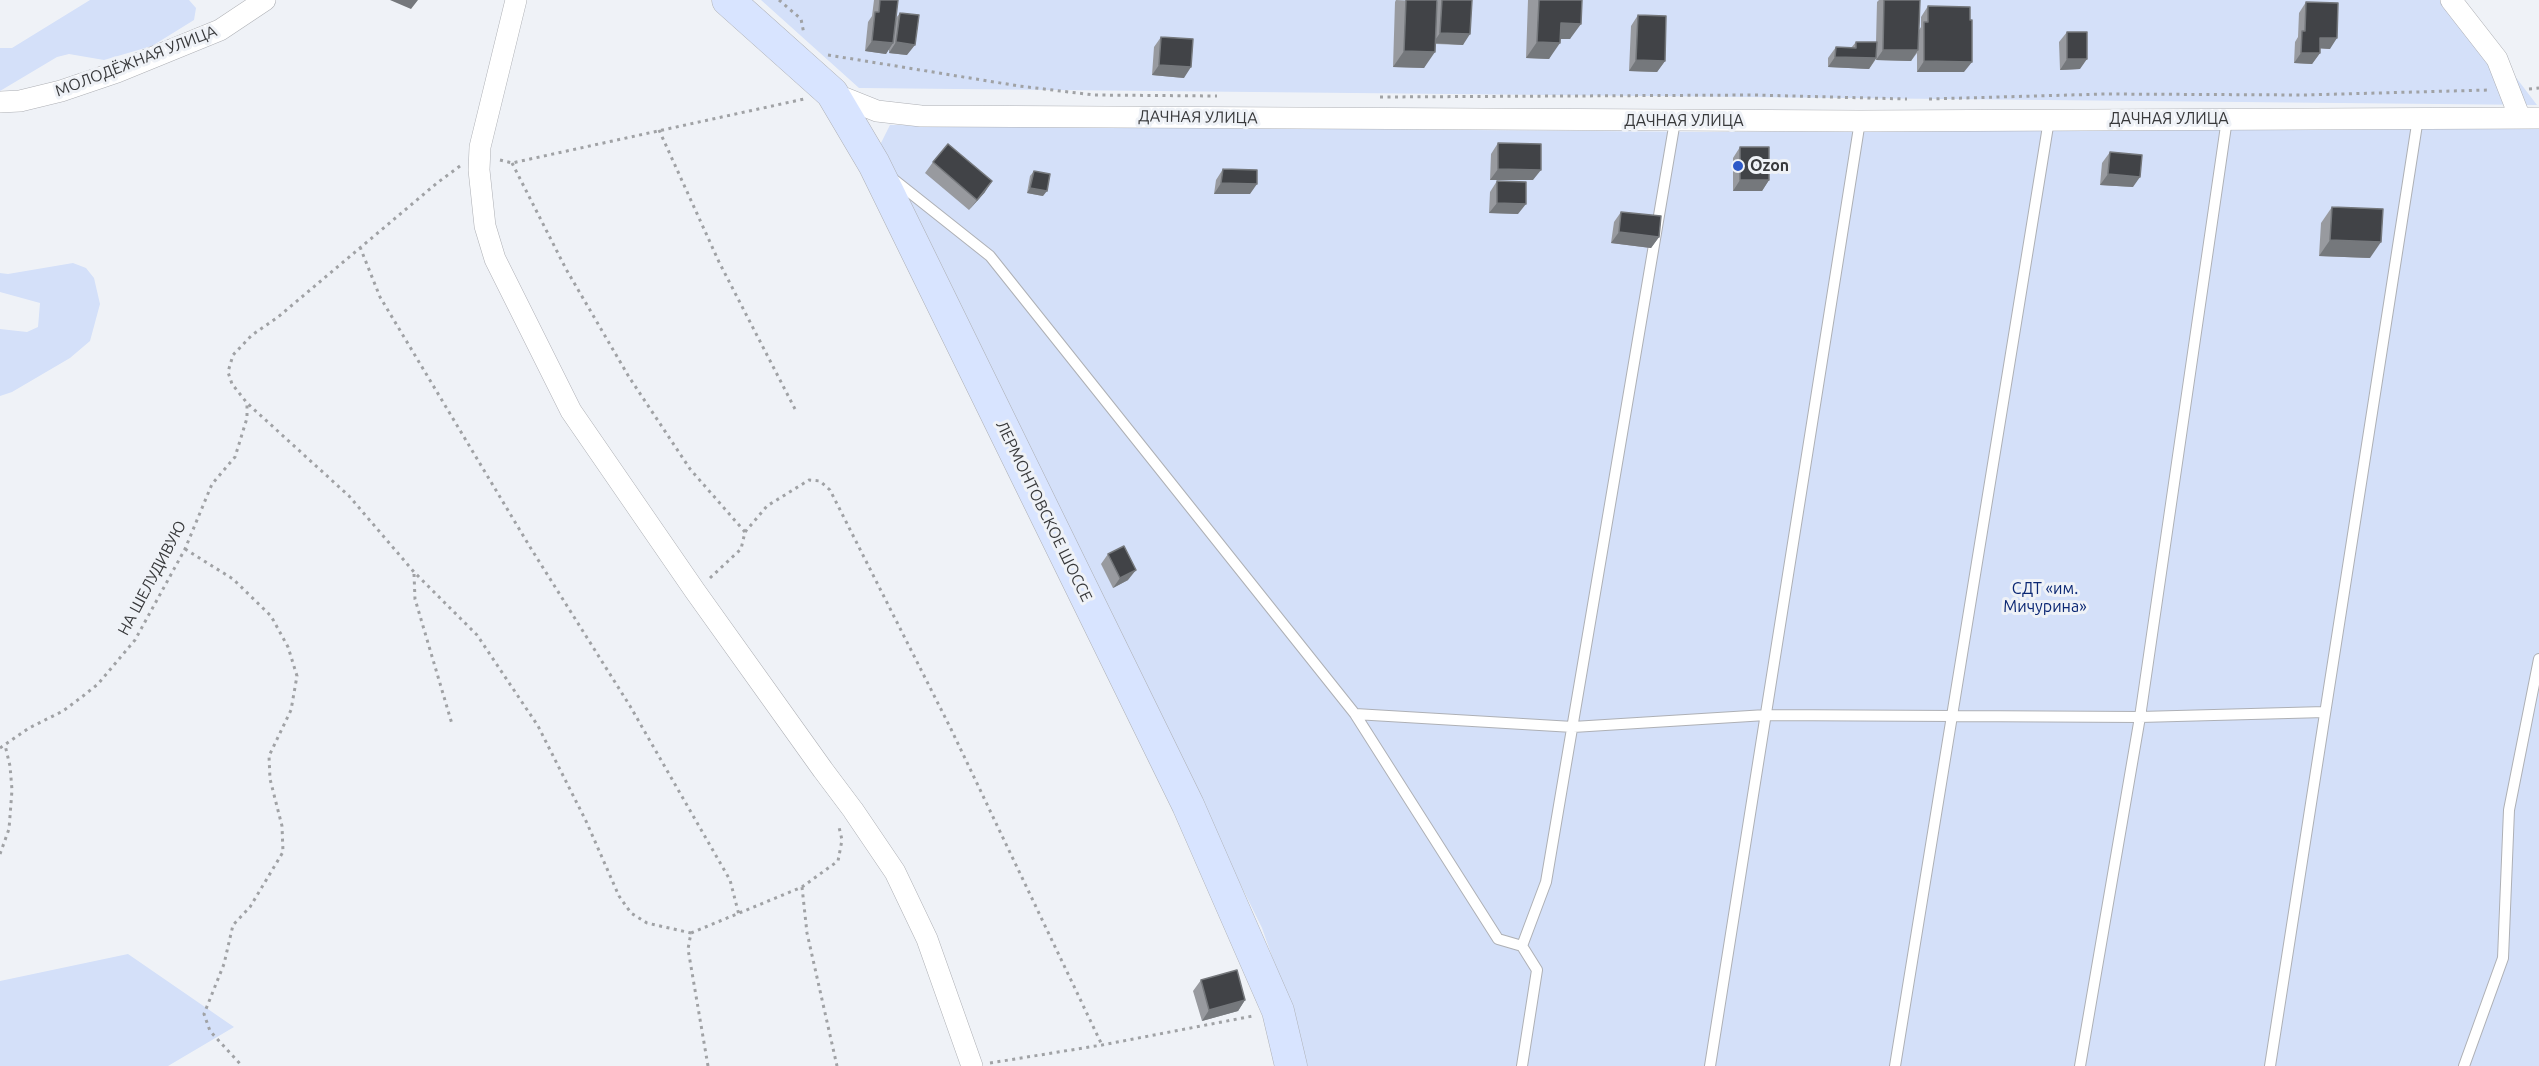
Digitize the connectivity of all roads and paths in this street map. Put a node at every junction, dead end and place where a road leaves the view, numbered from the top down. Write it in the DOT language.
graph roads {
  1 [pos="265,0"];
  2 [pos="516,0"];
  3 [pos="779,0"];
  4 [pos="2451,0"];
  5 [pos="736,3"];
  6 [pos="805,38"];
  7 [pos="824,55"];
  8 [pos="2539,88"];
  9 [pos="2510,90"];
  10 [pos="832,93"];
  11 [pos="1226,96"];
  12 [pos="1374,97"];
  13 [pos="1916,99"];
  14 [pos="1927,99"];
  15 [pos="0,102"];
  16 [pos="2418,118"];
  17 [pos="2530,118"];
  18 [pos="2227,119"];
  19 [pos="2049,120"];
  20 [pos="1675,121"];
  21 [pos="1860,121"];
  22 [pos="659,130"];
  23 [pos="512,163"];
  24 [pos="874,164"];
  25 [pos="360,247"];
  26 [pos="796,411"];
  27 [pos="745,532"];
  28 [pos="185,549"];
  29 [pos="414,572"];
  30 [pos="695,591"];
  31 [pos="2539,659"];
  32 [pos="2325,712"];
  33 [pos="1355,714"];
  34 [pos="1766,715"];
  35 [pos="1952,716"];
  36 [pos="2140,717"];
  37 [pos="452,724"];
  38 [pos="1573,727"];
  39 [pos="5,745"];
  40 [pos="0,748"];
  41 [pos="837,820"];
  42 [pos="0,854"];
  43 [pos="802,887"];
  44 [pos="739,915"];
  45 [pos="691,933"];
  46 [pos="1522,946"];
  47 [pos="1278,1011"];
  48 [pos="1102,1045"];
  49 [pos="242,1066"];
  50 [pos="708,1066"];
  51 [pos="837,1066"];
  52 [pos="972,1066"];
  53 [pos="1291,1066"];
  54 [pos="1522,1066"];
  55 [pos="1710,1066"];
  56 [pos="1894,1066"];
  57 [pos="2080,1066"];
  58 [pos="2270,1066"];
  59 [pos="2464,1066"];
  1 -- 15 [label="street, МОЛОДЁЖНАЯ УЛИЦА"];
  2 -- 30 [label="street"];
  3 -- 6 [label="path"];
  4 -- 9 [label="street"];
  5 -- 10 [label="street, ЛЕРМОНТОВСКОЕ ШОССЕ"];
  7 -- 11 [label="path"];
  8 -- 9 [label="path"];
  9 -- 14 [label="path"];
  9 -- 17 [label="street"];
  10 -- 20 [label="street, ДАЧНАЯ УЛИЦА"];
  10 -- 24 [label="street, ЛЕРМОНТОВСКОЕ ШОССЕ"];
  12 -- 13 [label="path"];
  16 -- 17 [label="street, ДАЧНАЯ УЛИЦА"];
  16 -- 18 [label="street, ДАЧНАЯ УЛИЦА"];
  16 -- 32 [label="lane"];
  18 -- 19 [label="street, ДАЧНАЯ УЛИЦА"];
  18 -- 36 [label="lane"];
  19 -- 21 [label="street, ДАЧНАЯ УЛИЦА"];
  19 -- 35 [label="lane"];
  20 -- 21 [label="street, ДАЧНАЯ УЛИЦА"];
  20 -- 38 [label="lane"];
  21 -- 34 [label="lane"];
  22 -- 26 [label="path"];
  23 -- 27 [label="path"];
  24 -- 33 [label="lane"];
  24 -- 47 [label="street, ЛЕРМОНТОВСКОЕ ШОССЕ"];
  25 -- 44 [label="path"];
  27 -- 30 [label="path"];
  27 -- 48 [label="path"];
  28 -- 29 [label="path, НА ШЕЛУДИВУЮ"];
  28 -- 39 [label="path, НА ШЕЛУДИВУЮ"];
  28 -- 49 [label="path"];
  29 -- 37 [label="path"];
  29 -- 45 [label="path"];
  30 -- 52 [label="street"];
  31 -- 59 [label="lane"];
  32 -- 36 [label="lane"];
  32 -- 58 [label="lane"];
  33 -- 38 [label="lane"];
  33 -- 46 [label="lane"];
  34 -- 35 [label="lane"];
  34 -- 38 [label="lane"];
  34 -- 55 [label="lane"];
  35 -- 36 [label="lane"];
  35 -- 56 [label="lane"];
  36 -- 57 [label="lane"];
  38 -- 46 [label="lane"];
  39 -- 40 [label="path, НА ШЕЛУДИВУЮ"];
  39 -- 42 [label="path"];
  41 -- 43 [label="path"];
  43 -- 44 [label="path"];
  43 -- 51 [label="path"];
  44 -- 45 [label="path"];
  45 -- 50 [label="path"];
  46 -- 54 [label="lane"];
  47 -- 48 [label="path"];
  47 -- 53 [label="street, ЛЕРМОНТОВСКОЕ ШОССЕ"];
  48 -- 52 [label="path"];
}
